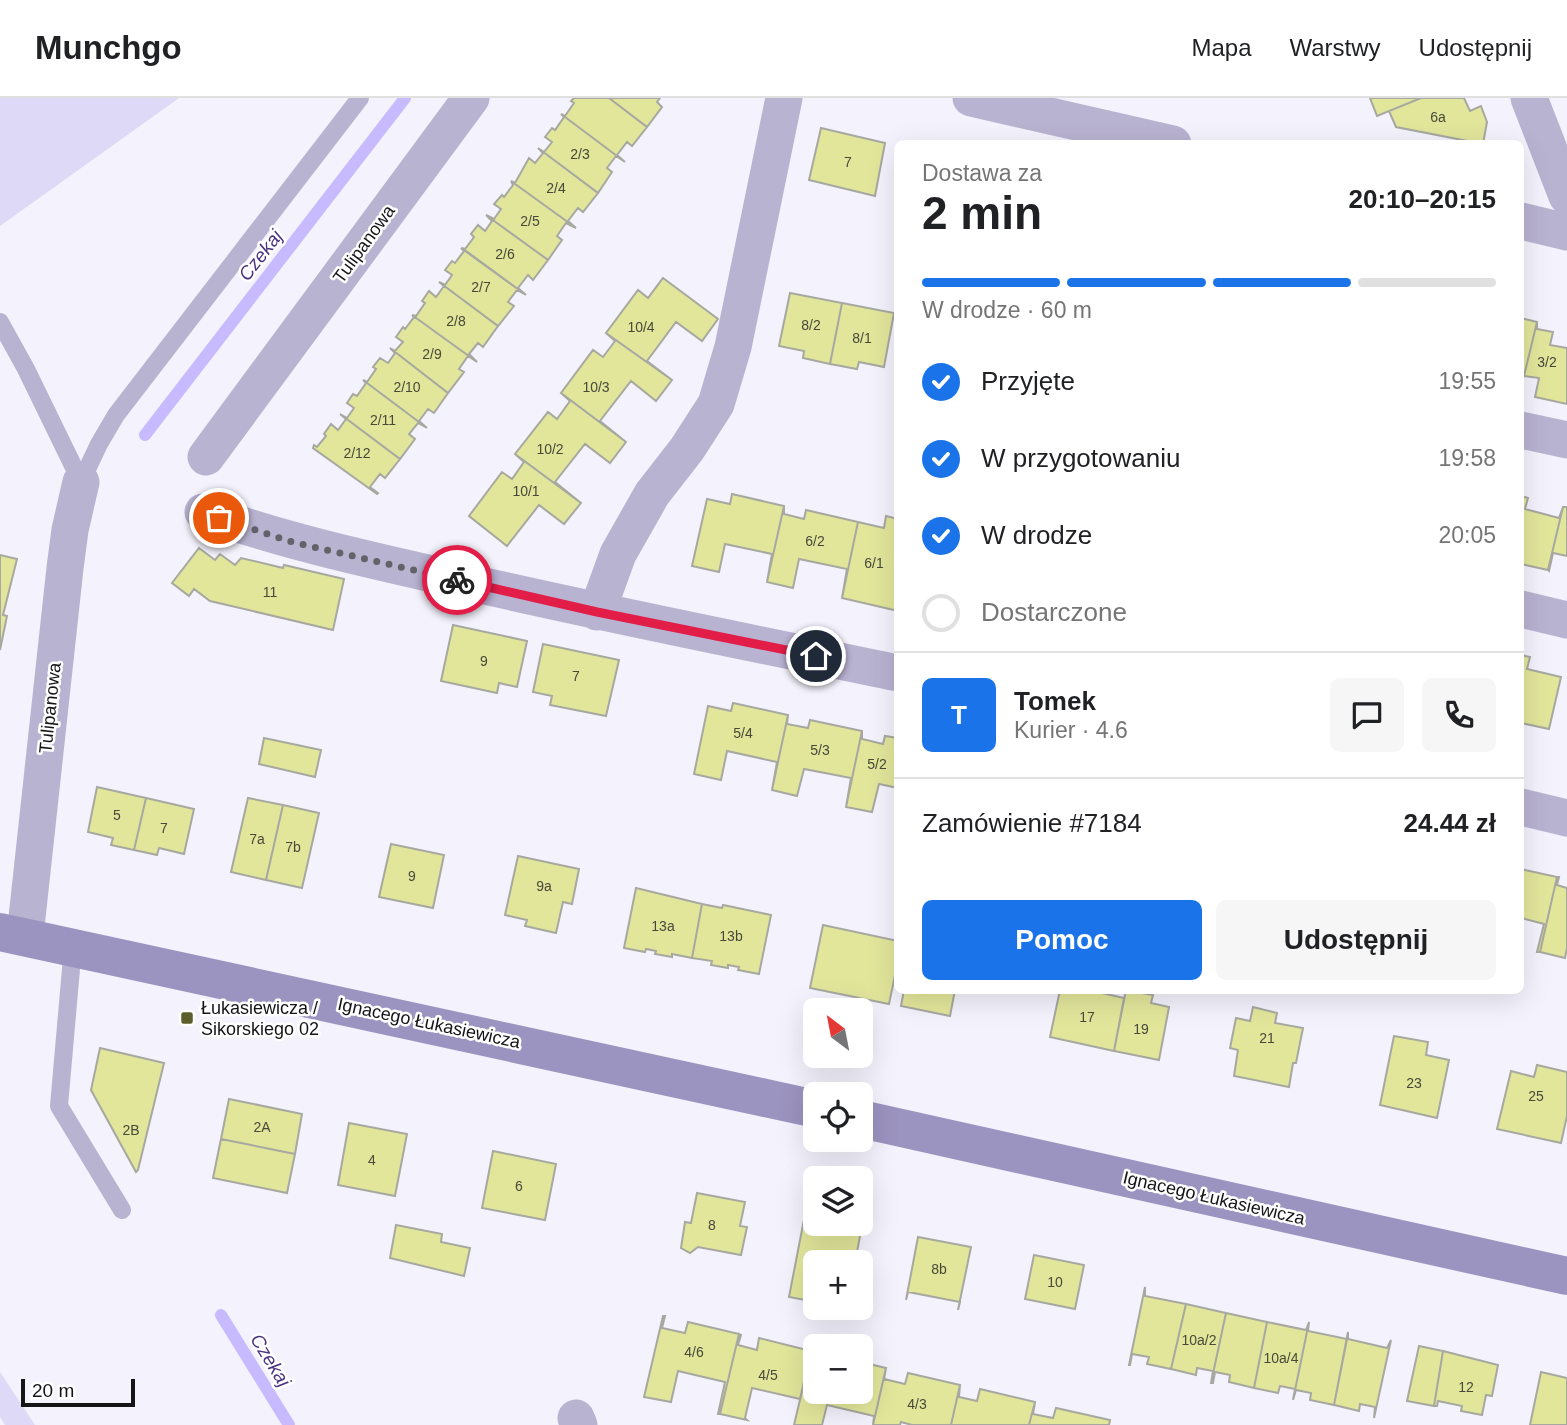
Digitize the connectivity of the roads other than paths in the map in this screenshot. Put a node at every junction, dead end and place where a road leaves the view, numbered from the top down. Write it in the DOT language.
graph roads {
  1 [pos="360,98"];
  2 [pos="471,98"];
  3 [pos="784,98"];
  4 [pos="971,98"];
  5 [pos="1529,98"];
  6 [pos="1155,140"];
  7 [pos="1567,196"];
  8 [pos="1524,222"];
  9 [pos="1567,232"];
  10 [pos="0,323"];
  11 [pos="1524,431"];
  12 [pos="1567,440"];
  13 [pos="206,457"];
  14 [pos="81,482"];
  15 [pos="203,512"];
  16 [pos="1524,610"];
  17 [pos="597,612"];
  18 [pos="1567,620"];
  19 [pos="894,672"];
  20 [pos="1524,808"];
  21 [pos="1567,818"];
  22 [pos="13,934"];
  23 [pos="73,946"];
  24 [pos="803,1106"];
  25 [pos="873,1122"];
  26 [pos="122,1210"];
  27 [pos="1567,1276"];
  1 -- 14 [label="lane"];
  2 -- 13 [label="street, Tulipanowa"];
  3 -- 17 [label="street"];
  4 -- 6 [label="street"];
  5 -- 7 [label="street"];
  8 -- 9 [label="street"];
  10 -- 14 [label="lane"];
  11 -- 12 [label="street"];
  14 -- 22 [label="street, Tulipanowa"];
  15 -- 17 [label="street"];
  16 -- 18 [label="street"];
  17 -- 19 [label="street"];
  20 -- 21 [label="street"];
  22 -- 23 [label="street, Ignacego Łukasiewicza"];
  23 -- 24 [label="street, Ignacego Łukasiewicza"];
  23 -- 26 [label="lane"];
  25 -- 27 [label="street, Ignacego Łukasiewicza"];
}
